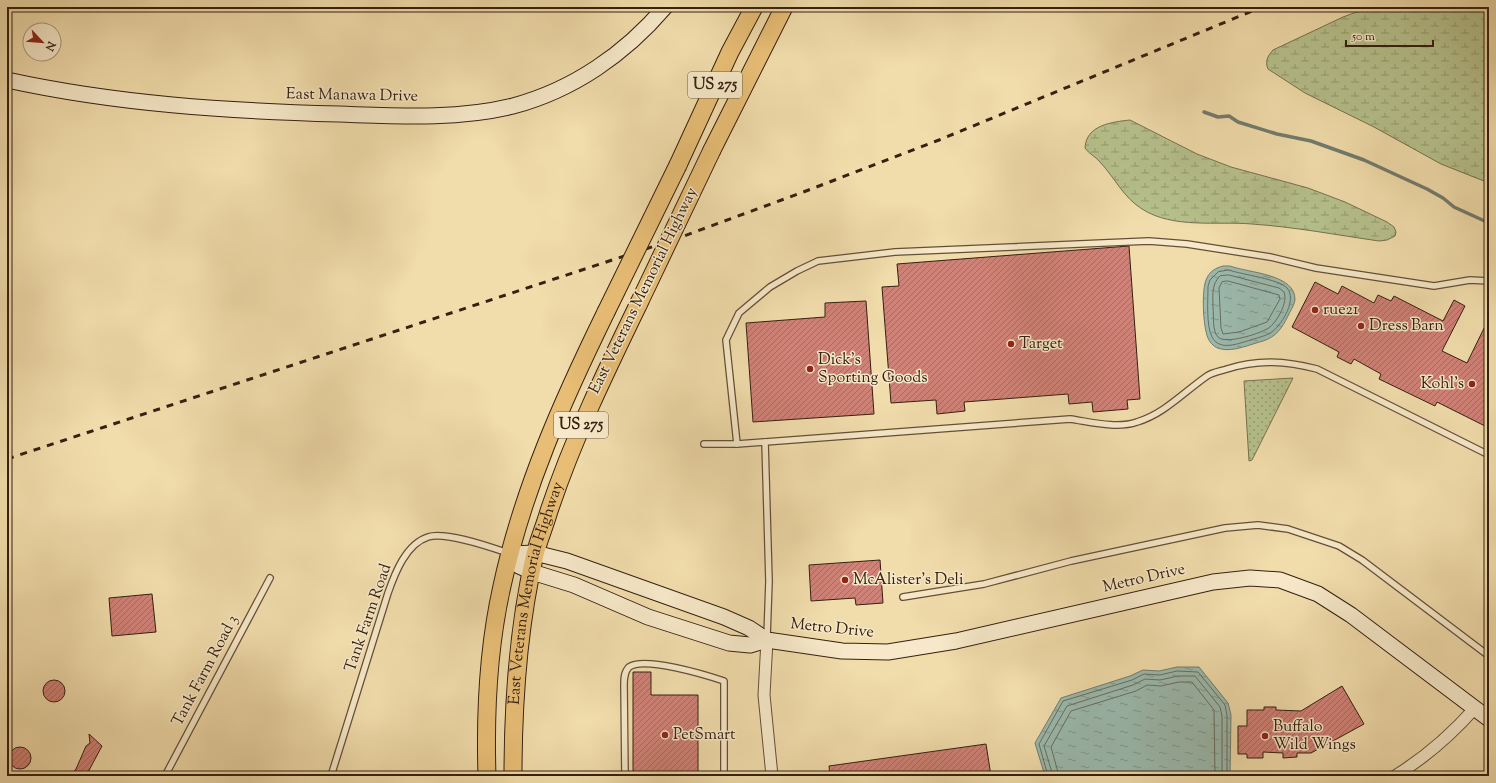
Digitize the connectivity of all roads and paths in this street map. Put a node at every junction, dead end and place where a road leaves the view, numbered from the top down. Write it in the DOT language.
graph roads {
  1 [pos="665,7"];
  2 [pos="754,7"];
  3 [pos="784,7"];
  4 [pos="7,80"];
  5 [pos="1489,281"];
  6 [pos="765,442"];
  7 [pos="704,444"];
  8 [pos="737,444"];
  9 [pos="1489,455"];
  10 [pos="535,553"];
  11 [pos="510,554"];
  12 [pos="532,572"];
  13 [pos="270,578"];
  14 [pos="903,597"];
  15 [pos="767,640"];
  16 [pos="1489,656"];
  17 [pos="1475,708"];
  18 [pos="1489,719"];
  19 [pos="165,776"];
  20 [pos="331,776"];
  21 [pos="487,776"];
  22 [pos="513,776"];
  23 [pos="625,776"];
  24 [pos="724,776"];
  25 [pos="772,776"];
  26 [pos="1395,776"];
  1 -- 4 [label="street, East Manawa Drive"];
  2 -- 11 [label="main road, East Veterans Memorial Highway / US 275, bridge"];
  3 -- 10 [label="main road, East Veterans Memorial Highway / US 275, bridge"];
  5 -- 8 [label="lane"];
  6 -- 8 [label="lane"];
  6 -- 9 [label="lane"];
  6 -- 15 [label="lane"];
  7 -- 8 [label="lane"];
  10 -- 11 [label="street, Metro Drive"];
  10 -- 12 [label="main road, East Veterans Memorial Highway / US 275"];
  10 -- 15 [label="street, Metro Drive"];
  11 -- 12 [label="street, Metro Drive"];
  11 -- 20 [label="lane, Tank Farm Road"];
  11 -- 21 [label="main road, East Veterans Memorial Highway / US 275"];
  12 -- 15 [label="street, Metro Drive"];
  12 -- 22 [label="main road, East Veterans Memorial Highway / US 275"];
  13 -- 19 [label="lane, Tank Farm Road 3"];
  14 -- 16 [label="lane"];
  15 -- 17 [label="street, Metro Drive"];
  15 -- 25 [label="street"];
  17 -- 18 [label="street, Metro Drive"];
  17 -- 26 [label="street"];
  23 -- 24 [label="lane"];
}
